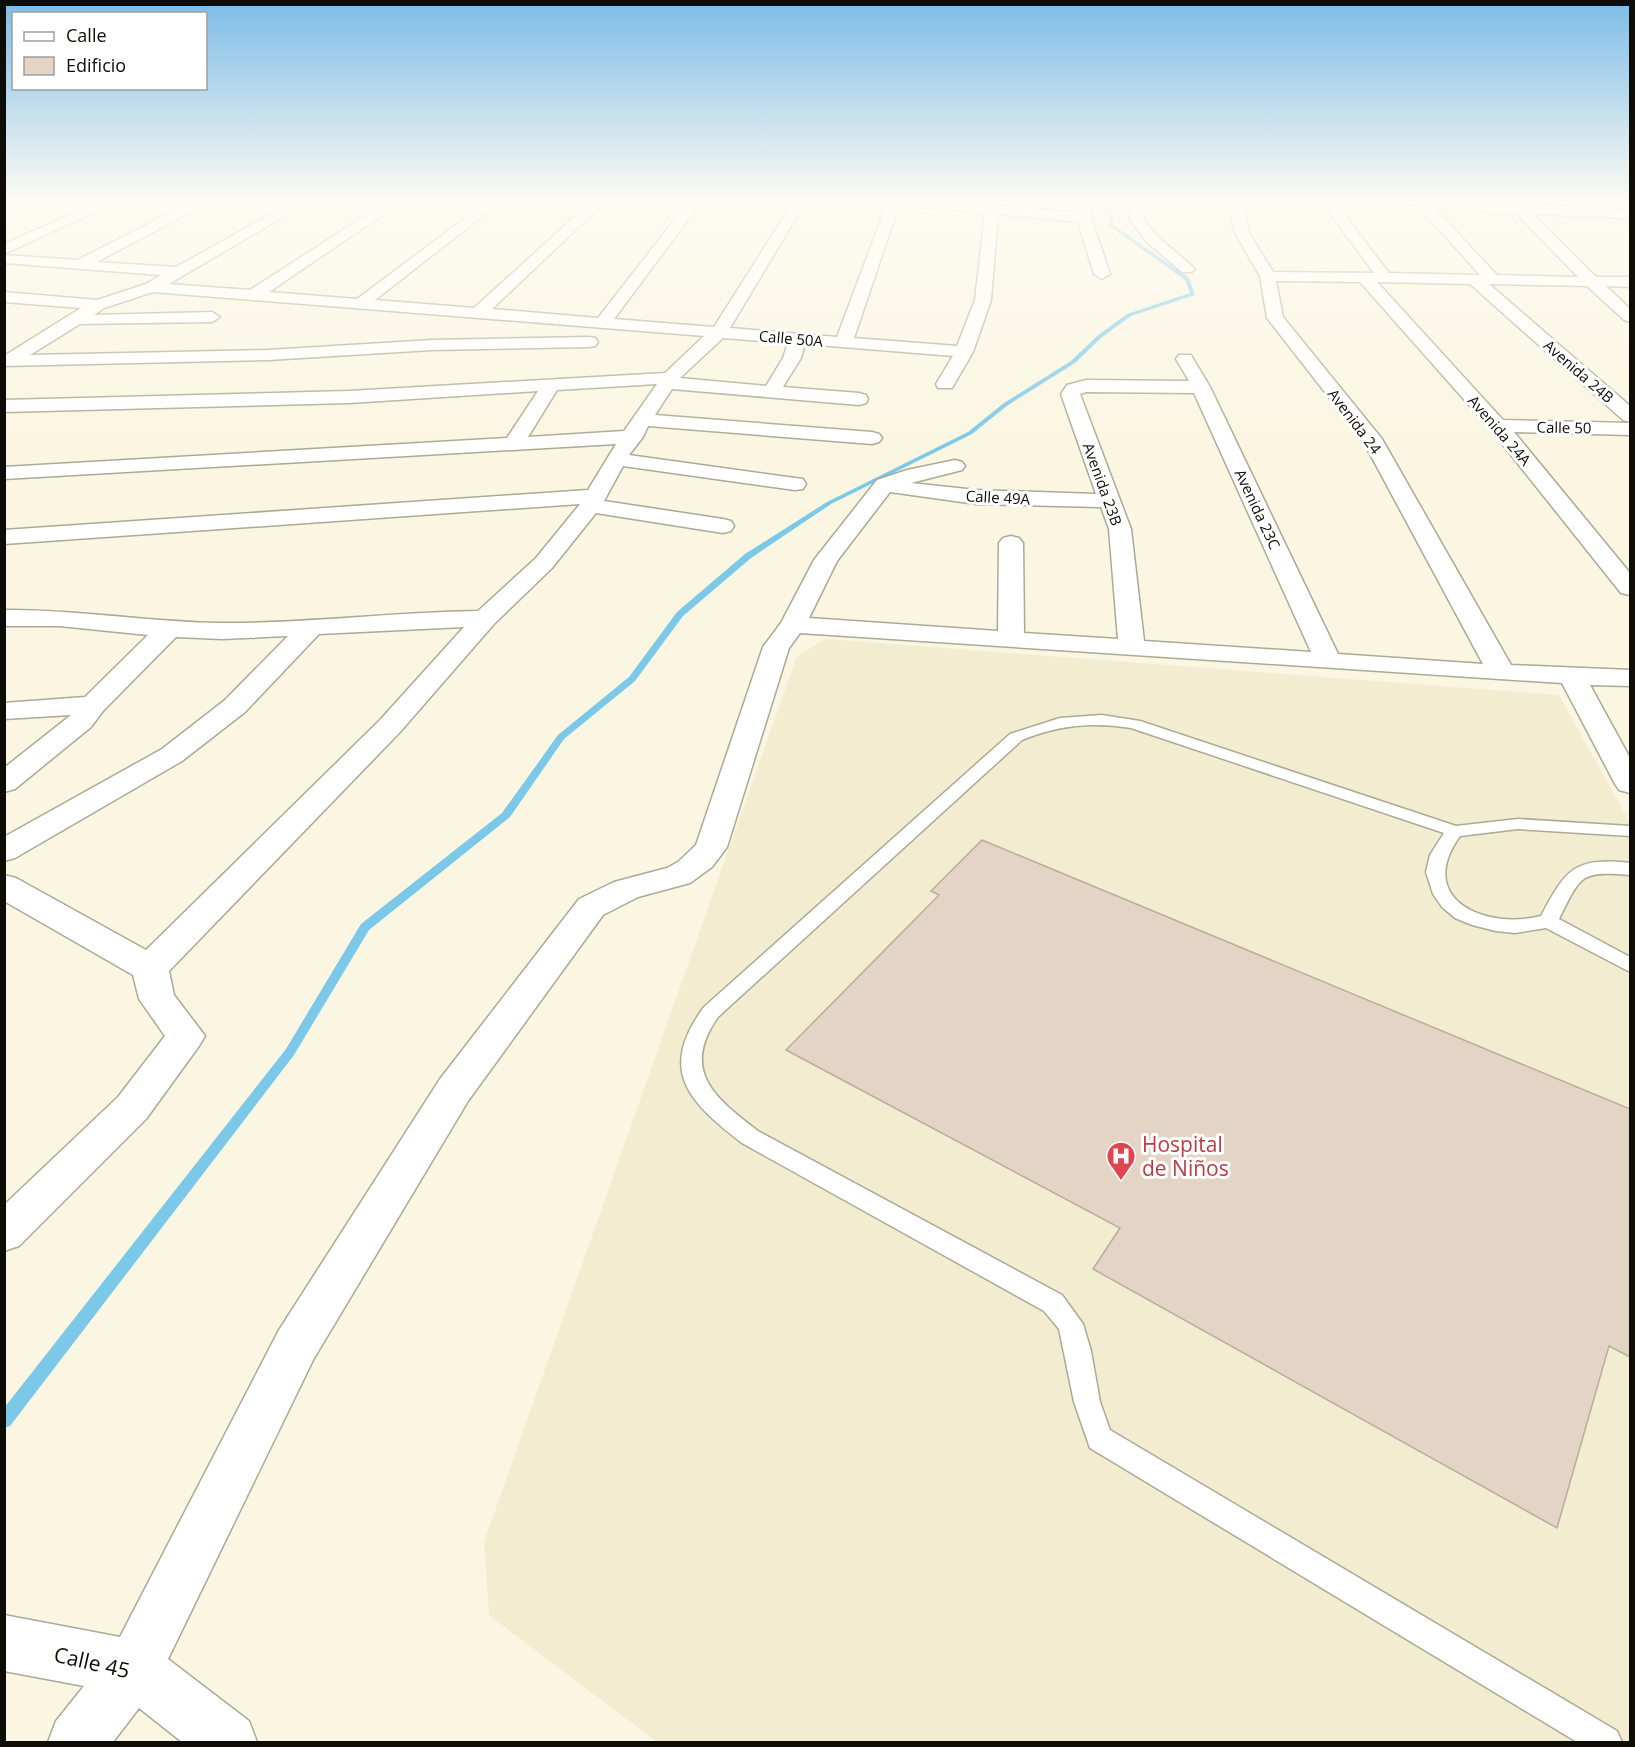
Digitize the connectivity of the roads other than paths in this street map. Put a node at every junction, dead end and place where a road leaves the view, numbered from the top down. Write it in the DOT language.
graph roads {
  1 [pos="159,283"];
  2 [pos="273,283"];
  3 [pos="388,283"];
  4 [pos="511,283"];
  5 [pos="634,283"];
  6 [pos="743,283"];
  7 [pos="865,283"];
  8 [pos="985,283"];
  9 [pos="1269,283"];
  10 [pos="1369,283"];
  11 [pos="1487,283"];
  12 [pos="1593,283"];
  13 [pos="152,287"];
  14 [pos="252,296"];
  15 [pos="4,297"];
  16 [pos="360,304"];
  17 [pos="98,305"];
  18 [pos="478,313"];
  19 [pos="212,317"];
  20 [pos="1630,317"];
  21 [pos="77,320"];
  22 [pos="603,323"];
  23 [pos="798,339"];
  24 [pos="844,342"];
  25 [pos="603,343"];
  26 [pos="700,343"];
  27 [pos="964,352"];
  28 [pos="792,358"];
  29 [pos="814,359"];
  30 [pos="1185,359"];
  31 [pos="6,362"];
  32 [pos="943,376"];
  33 [pos="669,380"];
  34 [pos="551,385"];
  35 [pos="1201,387"];
  36 [pos="771,392"];
  37 [pos="859,399"];
  38 [pos="4,406"];
  39 [pos="1630,416"];
  40 [pos="1498,426"];
  41 [pos="1630,429"];
  42 [pos="872,438"];
  43 [pos="630,439"];
  44 [pos="515,442"];
  45 [pos="955,466"];
  46 [pos="4,473"];
  47 [pos="795,484"];
  48 [pos="885,485"];
  49 [pos="593,501"];
  50 [pos="1111,501"];
  51 [pos="723,526"];
  52 [pos="4,537"];
  53 [pos="1011,543"];
  54 [pos="1630,588"];
  55 [pos="4,618"];
  56 [pos="485,619"];
  57 [pos="793,625"];
  58 [pos="312,627"];
  59 [pos="168,630"];
  60 [pos="1011,640"];
  61 [pos="1132,648"];
  62 [pos="1328,660"];
  63 [pos="1502,673"];
  64 [pos="1572,677"];
  65 [pos="1630,678"];
  66 [pos="93,705"];
  67 [pos="4,711"];
  68 [pos="4,783"];
  69 [pos="1630,784"];
  70 [pos="1455,831"];
  71 [pos="1630,831"];
  72 [pos="4,851"];
  73 [pos="1630,869"];
  74 [pos="4,886"];
  75 [pos="1548,921"];
  76 [pos="1630,965"];
  77 [pos="150,968"];
  78 [pos="4,1233"];
  79 [pos="4,1643"];
  80 [pos="134,1668"];
  81 [pos="77,1743"];
  82 [pos="228,1743"];
  83 [pos="1606,1743"];
  1 -- 13 [label="street"];
  2 -- 14 [label="street"];
  3 -- 16 [label="street"];
  4 -- 18 [label="street"];
  5 -- 22 [label="street"];
  6 -- 26 [label="street"];
  7 -- 24 [label="street"];
  8 -- 27 [label="street"];
  9 -- 63 [label="street, Avenida 24"];
  10 -- 40 [label="street, Avenida 24A"];
  11 -- 39 [label="street, Avenida 24B"];
  12 -- 20 [label="street"];
  13 -- 14 [label="street, Calle 50A"];
  13 -- 17 [label="street"];
  14 -- 16 [label="street, Calle 50A"];
  15 -- 17 [label="street"];
  16 -- 18 [label="street, Calle 50A"];
  17 -- 21 [label="street"];
  18 -- 22 [label="street, Calle 50A"];
  19 -- 21 [label="street"];
  21 -- 31 [label="street"];
  22 -- 26 [label="street, Calle 50A"];
  23 -- 24 [label="street, Calle 50A"];
  23 -- 26 [label="street, Calle 50A"];
  23 -- 28 [label="street"];
  24 -- 27 [label="street, Calle 50A"];
  25 -- 31 [label="street"];
  26 -- 33 [label="street"];
  27 -- 32 [label="street"];
  28 -- 29 [label="street"];
  28 -- 36 [label="street"];
  30 -- 35 [label="street, Avenida 23C"];
  33 -- 34 [label="street"];
  33 -- 36 [label="street"];
  33 -- 43 [label="street"];
  34 -- 38 [label="street"];
  34 -- 44 [label="street"];
  35 -- 50 [label="street, Avenida 23B"];
  35 -- 62 [label="street, Avenida 23C"];
  36 -- 37 [label="street"];
  40 -- 41 [label="street, Calle 50"];
  40 -- 54 [label="street, Avenida 24A"];
  42 -- 43 [label="street"];
  43 -- 44 [label="street"];
  43 -- 47 [label="street"];
  43 -- 49 [label="street"];
  44 -- 46 [label="street"];
  45 -- 48 [label="street"];
  48 -- 50 [label="street, Calle 49A"];
  48 -- 57 [label="street"];
  49 -- 51 [label="street"];
  49 -- 52 [label="street"];
  49 -- 56 [label="street"];
  50 -- 61 [label="street, Avenida 23B"];
  53 -- 60 [label="street"];
  55 -- 59 [label="street"];
  56 -- 58 [label="street"];
  56 -- 77 [label="street"];
  57 -- 60 [label="street"];
  57 -- 80 [label="street"];
  58 -- 59 [label="street"];
  58 -- 72 [label="street"];
  59 -- 66 [label="street"];
  60 -- 61 [label="street"];
  61 -- 62 [label="street"];
  62 -- 63 [label="street"];
  63 -- 64 [label="street"];
  64 -- 65 [label="street"];
  64 -- 69 [label="street"];
  66 -- 67 [label="street"];
  66 -- 68 [label="street"];
  70 -- 71 [label="lane"];
  70 -- 75 [label="lane"];
  70 -- 83 [label="lane"];
  73 -- 75 [label="lane"];
  74 -- 77 [label="street"];
  75 -- 76 [label="lane"];
  77 -- 78 [label="street"];
  79 -- 80 [label="street, Calle 45"];
  80 -- 81 [label="street"];
  80 -- 82 [label="street, Calle 45"];
}
